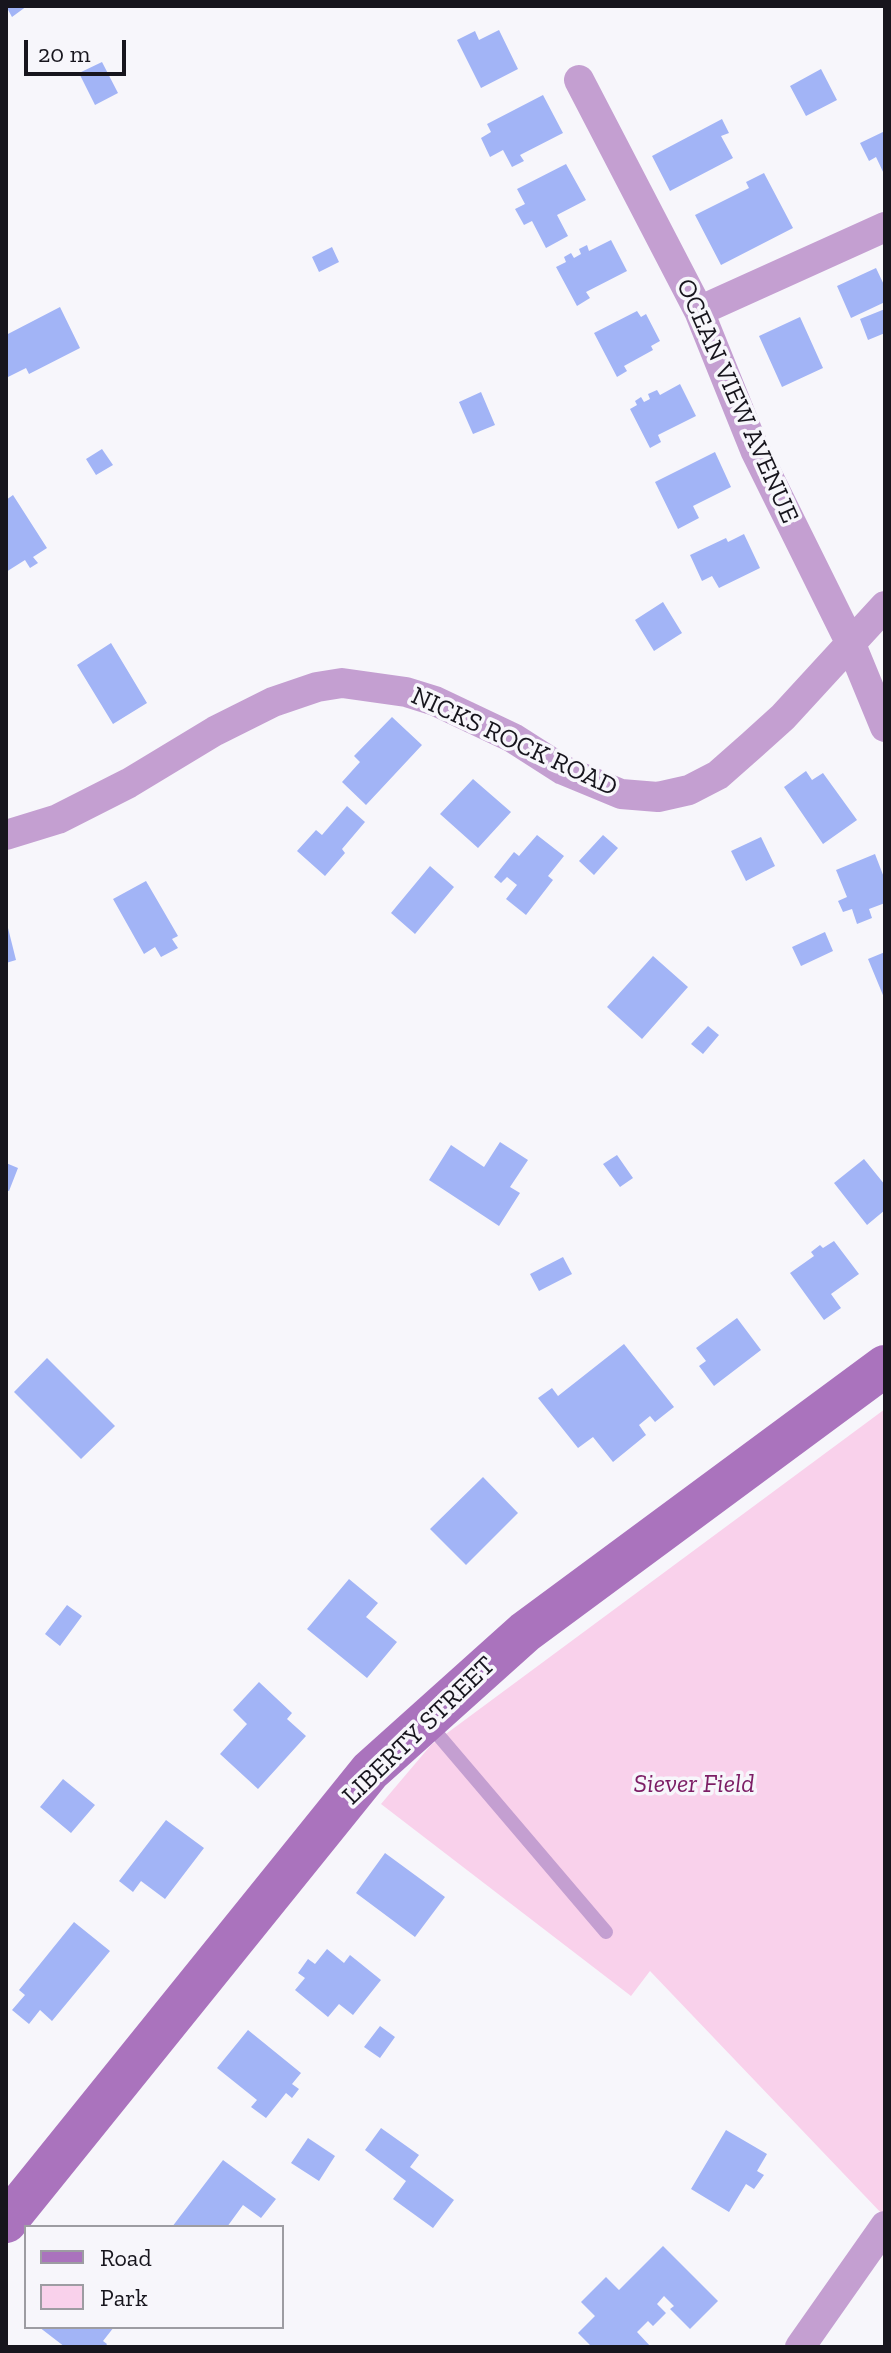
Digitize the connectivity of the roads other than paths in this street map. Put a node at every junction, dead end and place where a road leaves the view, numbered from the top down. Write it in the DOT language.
graph roads {
  1 [pos="579,80"];
  2 [pos="885,227"];
  3 [pos="699,311"];
  4 [pos="885,606"];
  5 [pos="850,642"];
  6 [pos="885,727"];
  7 [pos="6,835"];
  8 [pos="885,1366"];
  9 [pos="425,1719"];
  10 [pos="606,1932"];
  11 [pos="6,2222"];
  12 [pos="885,2226"];
  13 [pos="800,2347"];
  1 -- 3 [label="street, OCEAN VIEW AVENUE"];
  2 -- 3 [label="street"];
  3 -- 5 [label="street, OCEAN VIEW AVENUE"];
  4 -- 5 [label="street, NICKS ROCK ROAD"];
  5 -- 6 [label="street, OCEAN VIEW AVENUE"];
  5 -- 7 [label="street, NICKS ROCK ROAD"];
  8 -- 9 [label="street, LIBERTY STREET"];
  9 -- 10 [label="lane"];
  9 -- 11 [label="street, LIBERTY STREET"];
  12 -- 13 [label="street"];
}
